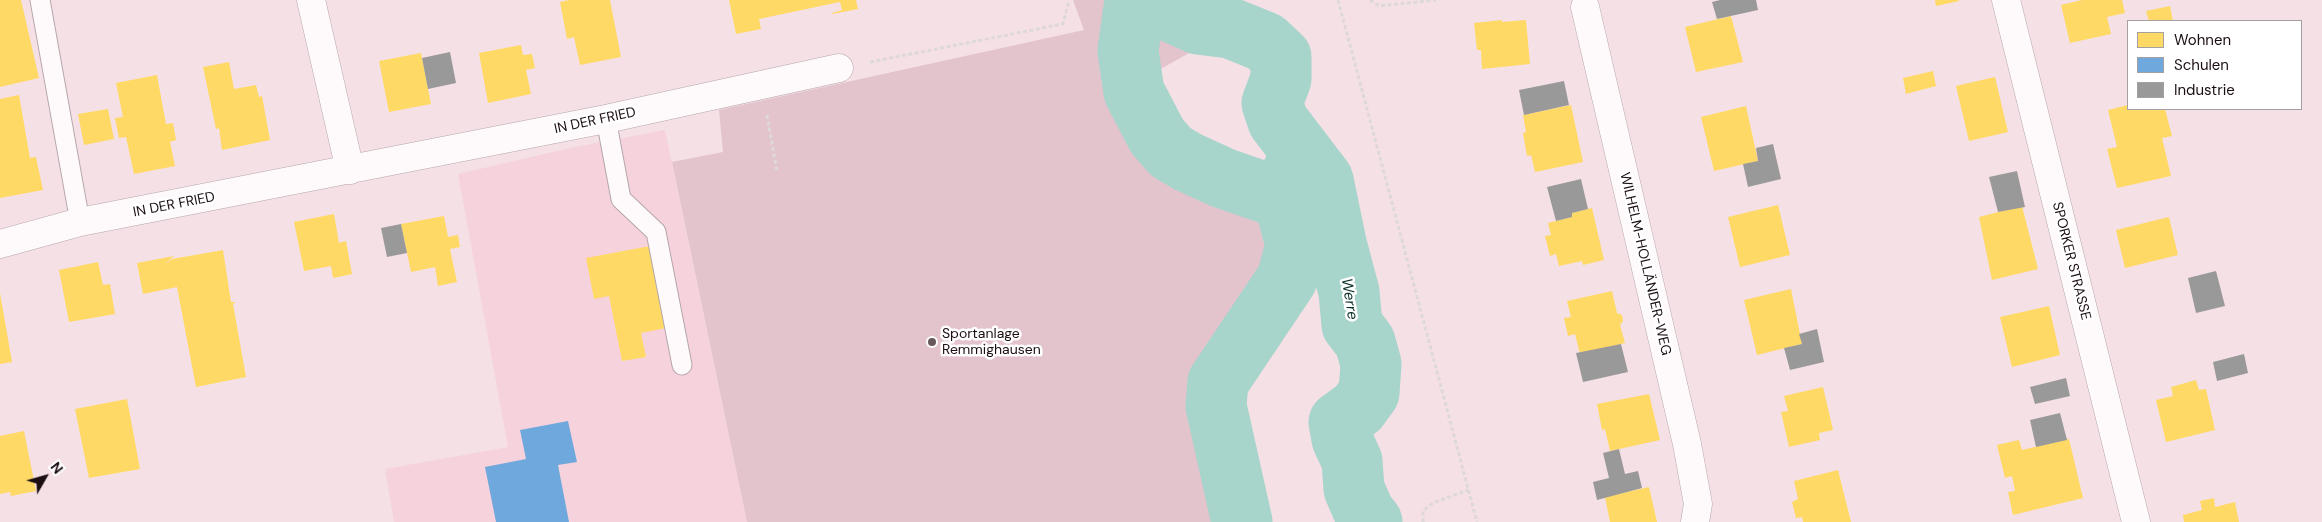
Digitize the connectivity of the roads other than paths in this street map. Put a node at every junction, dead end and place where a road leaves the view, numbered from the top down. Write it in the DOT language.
graph roads {
  1 [pos="40,0"];
  2 [pos="311,0"];
  3 [pos="2006,0"];
  4 [pos="1585,4"];
  5 [pos="839,68"];
  6 [pos="606,119"];
  7 [pos="350,170"];
  8 [pos="80,222"];
  9 [pos="0,244"];
  10 [pos="682,365"];
  11 [pos="1695,522"];
  12 [pos="2136,522"];
  1 -- 8 [label="lane"];
  2 -- 7 [label="street"];
  3 -- 12 [label="street, SPORKER STRASSE"];
  4 -- 11 [label="street, WILHELM-HOLLÄNDER-WEG"];
  5 -- 6 [label="street, IN DER FRIED"];
  6 -- 7 [label="street, IN DER FRIED"];
  6 -- 10 [label="lane"];
  7 -- 8 [label="street, IN DER FRIED"];
  8 -- 9 [label="street, IN DER FRIED"];
}
